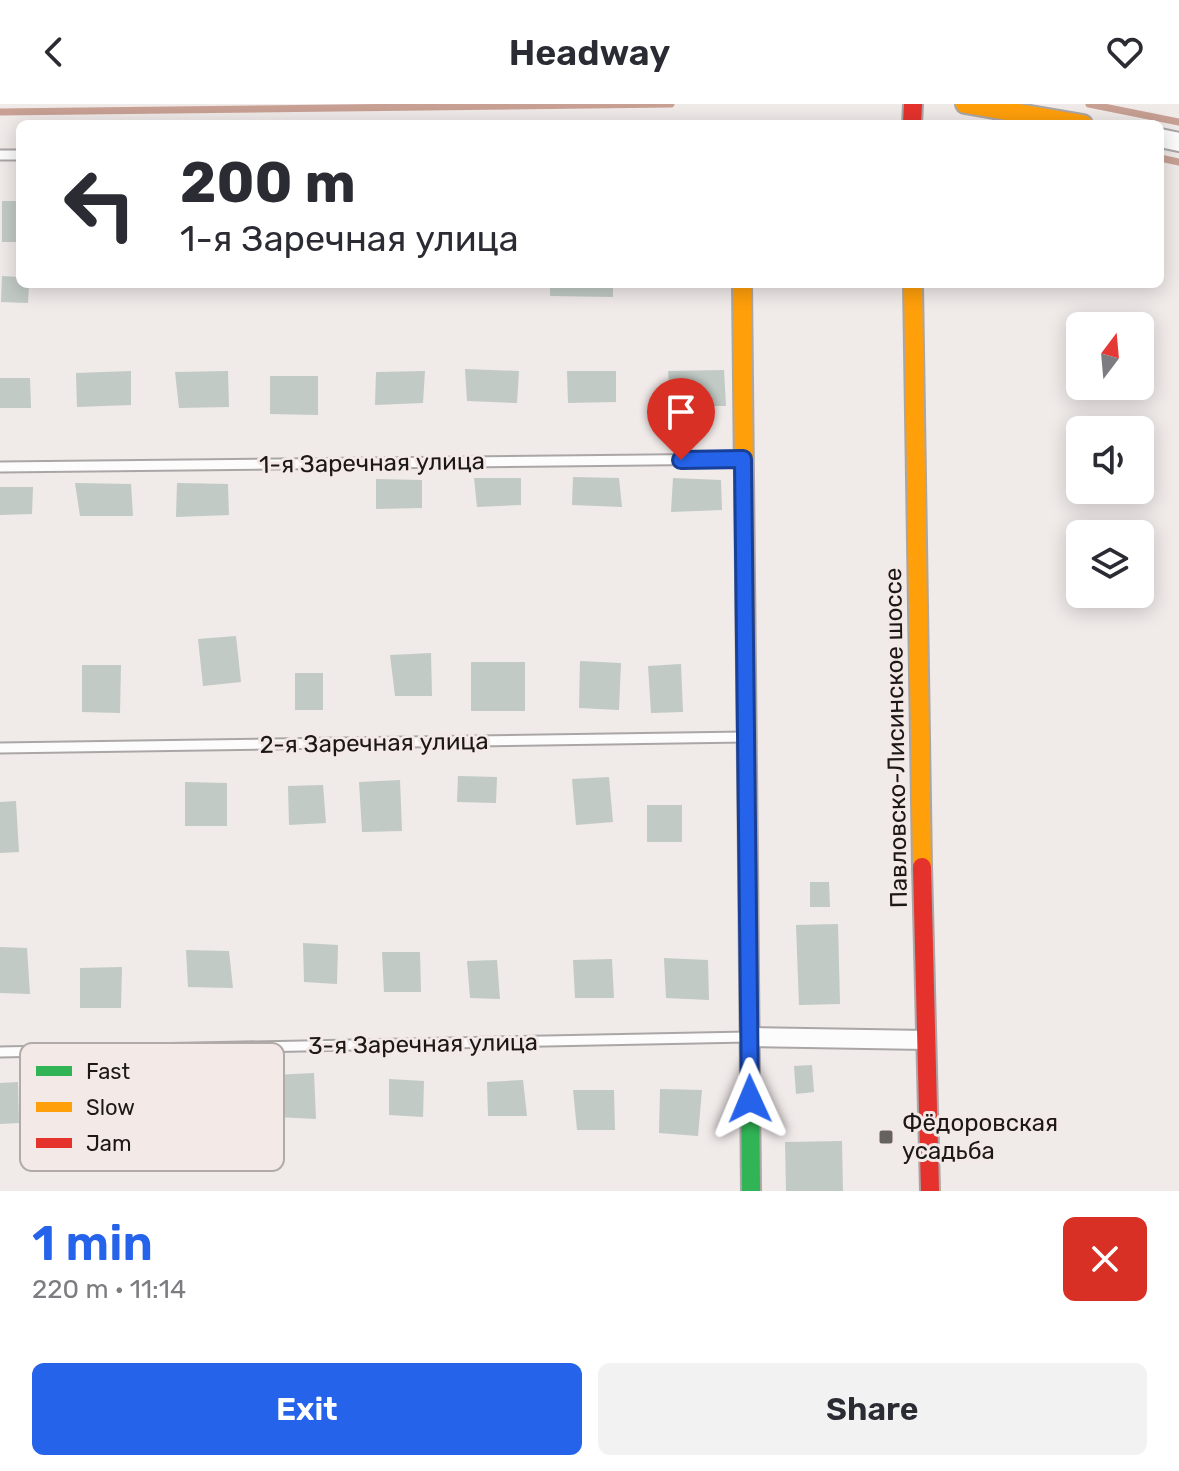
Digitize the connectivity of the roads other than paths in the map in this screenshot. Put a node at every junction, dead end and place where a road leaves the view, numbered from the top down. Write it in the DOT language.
graph roads {
  1 [pos="965,104"];
  2 [pos="1059,120"];
  3 [pos="742,288"];
  4 [pos="913,288"];
  5 [pos="743,459"];
  6 [pos="0,467"];
  7 [pos="748,737"];
  8 [pos="0,748"];
  9 [pos="749,1037"];
  10 [pos="926,1040"];
  11 [pos="284,1046"];
  12 [pos="0,1052"];
  13 [pos="20,1052"];
  14 [pos="751,1191"];
  15 [pos="930,1191"];
  1 -- 2 [label="street"];
  3 -- 5 [label="street"];
  4 -- 10 [label="street, Павловско-Лисинское шоссе"];
  5 -- 6 [label="lane, 1-я Заречная улица"];
  5 -- 7 [label="street"];
  7 -- 8 [label="lane, 2-я Заречная улица"];
  7 -- 9 [label="street"];
  9 -- 10 [label="street"];
  9 -- 11 [label="lane, 3-я Заречная улица"];
  9 -- 14 [label="street"];
  10 -- 15 [label="street, Павловско-Лисинское шоссе"];
  12 -- 13 [label="lane, 3-я Заречная улица"];
}
